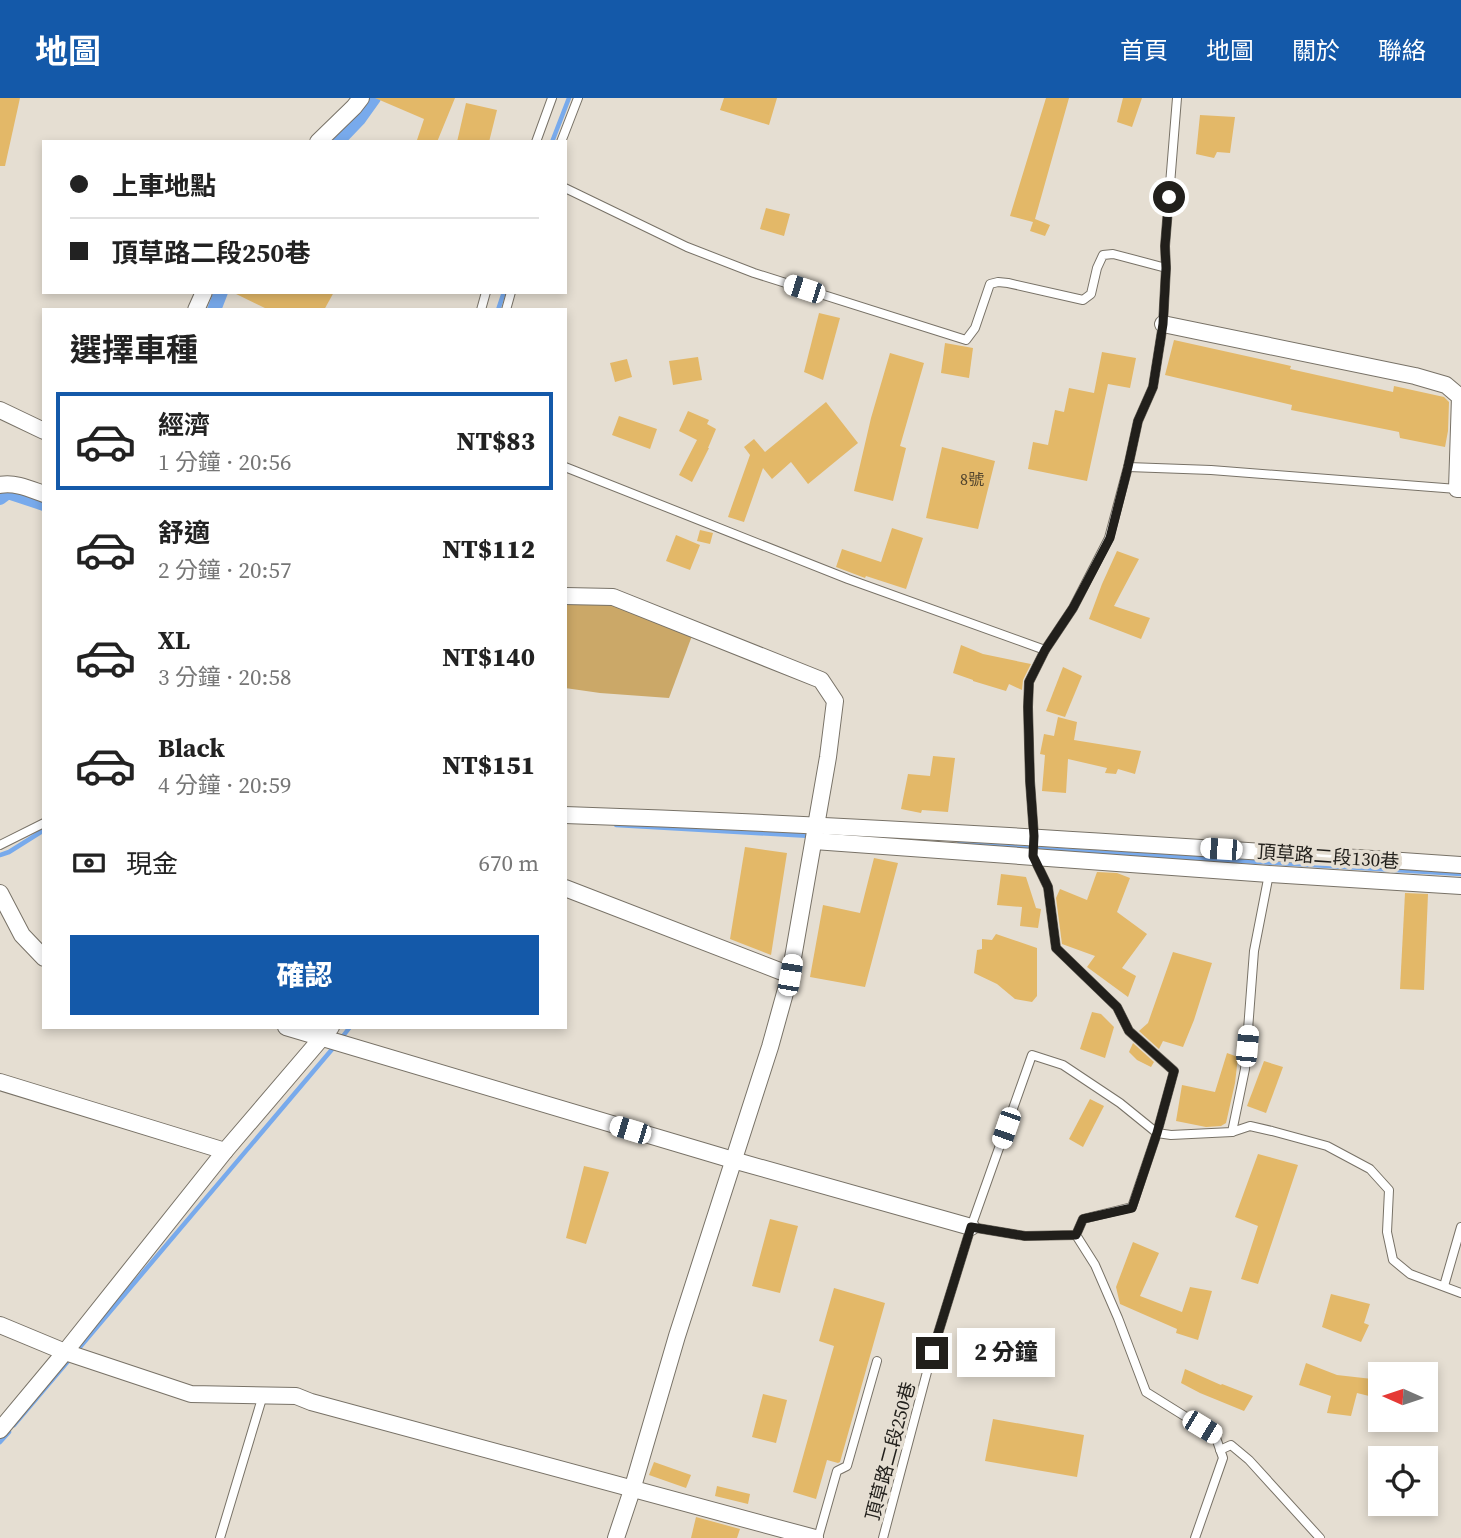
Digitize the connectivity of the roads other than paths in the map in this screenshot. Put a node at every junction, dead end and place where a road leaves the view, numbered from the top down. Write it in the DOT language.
graph roads {
  1 [pos="360,98"];
  2 [pos="552,98"];
  3 [pos="578,98"];
  4 [pos="1177,98"];
  5 [pos="320,140"];
  6 [pos="537,140"];
  7 [pos="562,140"];
  8 [pos="567,189"];
  9 [pos="1166,268"];
  10 [pos="1163,324"];
  11 [pos="0,410"];
  12 [pos="42,430"];
  13 [pos="1128,467"];
  14 [pos="567,468"];
  15 [pos="0,485"];
  16 [pos="1459,489"];
  17 [pos="42,493"];
  18 [pos="567,596"];
  19 [pos="1045,650"];
  20 [pos="567,816"];
  21 [pos="42,824"];
  22 [pos="815,834"];
  23 [pos="1034,836"];
  24 [pos="0,845"];
  25 [pos="1033,856"];
  26 [pos="1461,865"];
  27 [pos="1269,874"];
  28 [pos="1461,886"];
  29 [pos="567,889"];
  30 [pos="0,893"];
  31 [pos="42,956"];
  32 [pos="790,975"];
  33 [pos="302,1029"];
  34 [pos="327,1032"];
  35 [pos="0,1082"];
  36 [pos="1232,1132"];
  37 [pos="1157,1133"];
  38 [pos="225,1151"];
  39 [pos="733,1160"];
  40 [pos="971,1227"];
  41 [pos="1461,1227"];
  42 [pos="1076,1235"];
  43 [pos="1444,1286"];
  44 [pos="1461,1293"];
  45 [pos="0,1325"];
  46 [pos="65,1352"];
  47 [pos="877,1362"];
  48 [pos="263,1395"];
  49 [pos="0,1430"];
  50 [pos="1220,1450"];
  51 [pos="632,1490"];
  52 [pos="220,1538"];
  53 [pos="616,1538"];
  54 [pos="816,1538"];
  55 [pos="883,1538"];
  56 [pos="1195,1538"];
  57 [pos="1320,1538"];
  1 -- 5 [label="street"];
  2 -- 6 [label="lane"];
  3 -- 7 [label="lane"];
  4 -- 9 [label="lane"];
  8 -- 9 [label="lane"];
  9 -- 10 [label="lane"];
  10 -- 13 [label="lane"];
  10 -- 16 [label="street"];
  11 -- 12 [label="street"];
  13 -- 16 [label="lane"];
  13 -- 19 [label="lane"];
  14 -- 19 [label="lane"];
  15 -- 17 [label="street"];
  18 -- 22 [label="street"];
  19 -- 23 [label="lane"];
  20 -- 22 [label="street"];
  21 -- 24 [label="lane"];
  22 -- 23 [label="street"];
  22 -- 25 [label="street, 頂草路二段130巷"];
  22 -- 32 [label="street"];
  23 -- 25 [label="lane"];
  23 -- 26 [label="street"];
  25 -- 27 [label="street, 頂草路二段130巷"];
  25 -- 37 [label="lane"];
  27 -- 28 [label="street, 頂草路二段130巷"];
  27 -- 36 [label="lane"];
  29 -- 32 [label="street"];
  30 -- 31 [label="street"];
  32 -- 39 [label="street"];
  33 -- 34 [label="street"];
  34 -- 38 [label="street"];
  34 -- 39 [label="street"];
  35 -- 38 [label="street"];
  36 -- 37 [label="lane"];
  36 -- 43 [label="lane"];
  37 -- 40 [label="lane, 頂草路二段250巷"];
  37 -- 42 [label="lane"];
  38 -- 46 [label="street"];
  39 -- 40 [label="street"];
  39 -- 51 [label="street"];
  40 -- 42 [label="lane"];
  40 -- 55 [label="lane, 頂草路二段250巷"];
  41 -- 43 [label="lane"];
  42 -- 50 [label="lane"];
  43 -- 44 [label="lane"];
  45 -- 46 [label="street"];
  46 -- 48 [label="street"];
  46 -- 49 [label="street"];
  47 -- 54 [label="lane"];
  48 -- 51 [label="street"];
  48 -- 52 [label="lane"];
  50 -- 56 [label="lane"];
  50 -- 57 [label="lane"];
  51 -- 53 [label="street"];
  51 -- 54 [label="street"];
}
